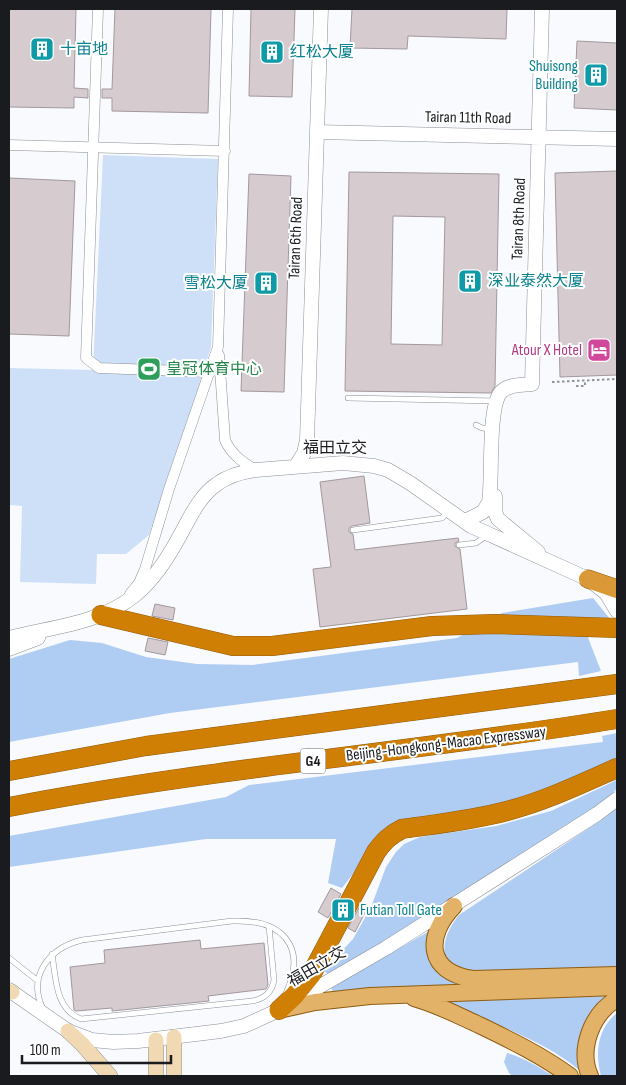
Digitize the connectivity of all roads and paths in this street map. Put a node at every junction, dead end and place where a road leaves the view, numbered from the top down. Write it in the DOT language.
graph roads {
  1 [pos="98,9"];
  2 [pos="228,9"];
  3 [pos="321,9"];
  4 [pos="327,9"];
  5 [pos="542,9"];
  6 [pos="320,132"];
  7 [pos="539,137"];
  8 [pos="617,139"];
  9 [pos="9,145"];
  10 [pos="93,148"];
  11 [pos="225,151"];
  12 [pos="218,347"];
  13 [pos="210,372"];
  14 [pos="617,379"];
  15 [pos="585,380"];
  16 [pos="552,382"];
  17 [pos="576,386"];
  18 [pos="348,398"];
  19 [pos="496,402"];
  20 [pos="476,425"];
  21 [pos="493,429"];
  22 [pos="326,464"];
  23 [pos="296,466"];
  24 [pos="256,470"];
  25 [pos="449,511"];
  26 [pos="465,521"];
  27 [pos="353,530"];
  28 [pos="487,534"];
  29 [pos="459,545"];
  30 [pos="550,562"];
  31 [pos="588,579"];
  32 [pos="617,589"];
  33 [pos="109,611"];
  34 [pos="617,611"];
  35 [pos="76,622"];
  36 [pos="617,628"];
  37 [pos="9,638"];
  38 [pos="9,649"];
  39 [pos="617,684"];
  40 [pos="617,719"];
  41 [pos="617,768"];
  42 [pos="9,771"];
  43 [pos="617,799"];
  44 [pos="9,807"];
  45 [pos="454,906"];
  46 [pos="269,926"];
  47 [pos="52,954"];
  48 [pos="9,958"];
  49 [pos="617,975"];
  50 [pos="38,982"];
  51 [pos="617,988"];
  52 [pos="10,991"];
  53 [pos="397,994"];
  54 [pos="617,999"];
  55 [pos="279,1010"];
  56 [pos="50,1020"];
  57 [pos="68,1031"];
  58 [pos="174,1038"];
  59 [pos="156,1040"];
  60 [pos="110,1076"];
  61 [pos="156,1076"];
  62 [pos="174,1076"];
  63 [pos="570,1076"];
  64 [pos="590,1076"];
  1 -- 10 [label="street"];
  2 -- 11 [label="street"];
  3 -- 6 [label="street, Tairan 6th Road"];
  4 -- 6 [label="street, Tairan 6th Road"];
  5 -- 7 [label="street, Tairan 8th Road"];
  6 -- 7 [label="street, Tairan 11th Road"];
  6 -- 22 [label="street, Tairan 6th Road"];
  6 -- 23 [label="street, Tairan 6th Road"];
  7 -- 8 [label="street, Tairan 11th Road"];
  7 -- 19 [label="street, Tairan 8th Road"];
  9 -- 10 [label="street"];
  10 -- 11 [label="street"];
  10 -- 13 [label="street"];
  11 -- 12 [label="street"];
  12 -- 13 [label="street"];
  12 -- 24 [label="street"];
  13 -- 33 [label="street"];
  14 -- 15 [label="path"];
  15 -- 16 [label="path"];
  15 -- 17 [label="path"];
  18 -- 19 [label="lane"];
  19 -- 21 [label="street"];
  19 -- 30 [label="street"];
  20 -- 21 [label="lane"];
  21 -- 26 [label="street"];
  22 -- 23 [label="street, 福田立交"];
  22 -- 25 [label="street, 福田立交"];
  23 -- 24 [label="street, 福田立交"];
  24 -- 33 [label="street, 福田立交"];
  25 -- 26 [label="street, 福田立交"];
  25 -- 27 [label="lane"];
  26 -- 28 [label="street, 福田立交"];
  28 -- 29 [label="lane"];
  28 -- 30 [label="street, 福田立交"];
  30 -- 31 [label="street, 福田立交"];
  31 -- 32 [label="highway"];
  31 -- 34 [label="street, 福田立交"];
  33 -- 35 [label="street, 福田立交"];
  33 -- 36 [label="highway"];
  35 -- 37 [label="street, 福田立交"];
  35 -- 38 [label="street, 福田立交"];
  39 -- 42 [label="highway, G4"];
  40 -- 44 [label="highway, Beijing-Hongkong-Macao Expressway / G4"];
  41 -- 55 [label="highway"];
  43 -- 45 [label="street, 福田立交"];
  45 -- 49 [label="main road"];
  45 -- 55 [label="street, 福田立交"];
  46 -- 47 [label="lane"];
  46 -- 47 [label="lane"];
  46 -- 55 [label="lane"];
  47 -- 50 [label="lane"];
  48 -- 50 [label="lane"];
  50 -- 56 [label="lane"];
  51 -- 53 [label="main road"];
  52 -- 56 [label="street, 福田立交"];
  53 -- 55 [label="main road"];
  53 -- 63 [label="main road"];
  54 -- 64 [label="main road"];
  55 -- 58 [label="street, 福田立交"];
  56 -- 57 [label="street, 福田立交"];
  57 -- 59 [label="street, 福田立交"];
  57 -- 60 [label="main road"];
  58 -- 59 [label="street, 福田立交"];
  58 -- 62 [label="main road"];
  59 -- 61 [label="main road"];
}
